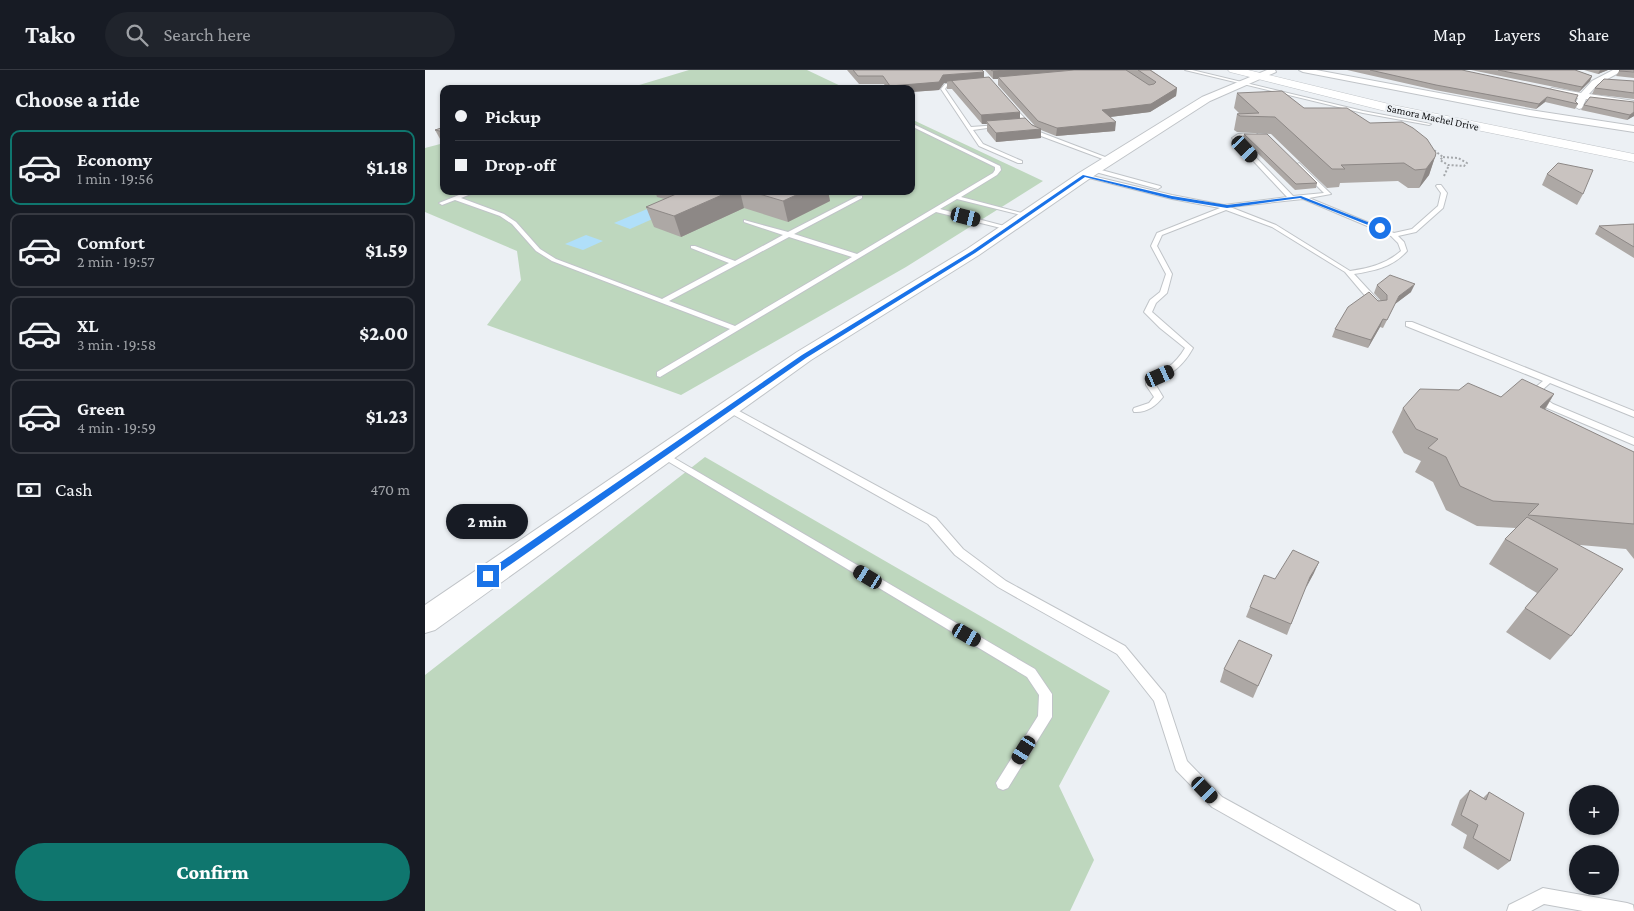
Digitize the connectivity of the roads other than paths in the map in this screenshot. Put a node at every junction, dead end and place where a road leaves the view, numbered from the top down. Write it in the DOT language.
graph roads {
  1 [pos="1187,70"];
  2 [pos="1303,70"];
  3 [pos="1621,70"];
  4 [pos="1257,74"];
  5 [pos="1594,78"];
  6 [pos="1616,80"];
  7 [pos="964,83"];
  8 [pos="1545,90"];
  9 [pos="1582,97"];
  10 [pos="1009,102"];
  11 [pos="1634,104"];
  12 [pos="1402,119"];
  13 [pos="1573,120"];
  14 [pos="1027,123"];
  15 [pos="1018,124"];
  16 [pos="1397,124"];
  17 [pos="1429,124"];
  18 [pos="1008,125"];
  19 [pos="915,126"];
  20 [pos="970,129"];
  21 [pos="1634,129"];
  22 [pos="1264,134"];
  23 [pos="1634,150"];
  24 [pos="1634,158"];
  25 [pos="1295,161"];
  26 [pos="1020,162"];
  27 [pos="1096,169"];
  28 [pos="1439,186"];
  29 [pos="464,195"];
  30 [pos="860,197"];
  31 [pos="956,197"];
  32 [pos="1301,197"];
  33 [pos="455,198"];
  34 [pos="1291,198"];
  35 [pos="1193,200"];
  36 [pos="442,203"];
  37 [pos="986,205"];
  38 [pos="1221,206"];
  39 [pos="979,209"];
  40 [pos="935,210"];
  41 [pos="973,213"];
  42 [pos="1027,216"];
  43 [pos="966,217"];
  44 [pos="746,221"];
  45 [pos="1009,228"];
  46 [pos="788,235"];
  47 [pos="1393,235"];
  48 [pos="693,247"];
  49 [pos="857,256"];
  50 [pos="735,263"];
  51 [pos="1348,273"];
  52 [pos="663,301"];
  53 [pos="1379,306"];
  54 [pos="1409,324"];
  55 [pos="736,329"];
  56 [pos="660,374"];
  57 [pos="1547,381"];
  58 [pos="728,408"];
  59 [pos="1137,410"];
  60 [pos="1634,414"];
  61 [pos="1634,442"];
  62 [pos="662,454"];
  63 [pos="425,621"];
  64 [pos="1003,783"];
  65 [pos="1413,911"];
  66 [pos="1515,911"];
  67 [pos="1627,911"];
  1 -- 4 [label="lane"];
  2 -- 13 [label="street"];
  3 -- 5 [label="street"];
  4 -- 12 [label="lane"];
  4 -- 23 [label="main road, Samora Machel Drive"];
  4 -- 24 [label="main road, Samora Machel Drive"];
  4 -- 27 [label="street"];
  5 -- 6 [label="street"];
  5 -- 9 [label="street"];
  7 -- 20 [label="lane"];
  8 -- 9 [label="street"];
  9 -- 11 [label="street"];
  9 -- 13 [label="street"];
  10 -- 14 [label="lane"];
  12 -- 16 [label="lane"];
  12 -- 17 [label="lane"];
  13 -- 21 [label="street"];
  14 -- 15 [label="lane"];
  14 -- 27 [label="lane"];
  18 -- 20 [label="lane"];
  19 -- 31 [label="lane"];
  20 -- 26 [label="lane"];
  22 -- 34 [label="lane"];
  25 -- 32 [label="lane"];
  27 -- 35 [label="lane"];
  27 -- 35 [label="lane"];
  27 -- 42 [label="street"];
  28 -- 47 [label="lane"];
  29 -- 33 [label="lane"];
  30 -- 46 [label="lane"];
  31 -- 37 [label="lane"];
  31 -- 40 [label="lane"];
  32 -- 34 [label="lane"];
  32 -- 47 [label="lane"];
  33 -- 36 [label="lane"];
  33 -- 52 [label="lane"];
  34 -- 38 [label="lane"];
  35 -- 38 [label="lane"];
  37 -- 39 [label="lane"];
  37 -- 42 [label="lane"];
  38 -- 51 [label="lane"];
  38 -- 59 [label="lane"];
  40 -- 43 [label="lane"];
  40 -- 49 [label="lane"];
  41 -- 43 [label="lane"];
  42 -- 45 [label="street"];
  43 -- 45 [label="lane"];
  44 -- 46 [label="lane"];
  45 -- 58 [label="street"];
  46 -- 49 [label="lane"];
  46 -- 50 [label="lane"];
  47 -- 51 [label="lane"];
  48 -- 50 [label="lane"];
  49 -- 55 [label="lane"];
  50 -- 52 [label="lane"];
  51 -- 53 [label="lane"];
  52 -- 55 [label="lane"];
  54 -- 57 [label="lane"];
  55 -- 56 [label="lane"];
  57 -- 60 [label="lane"];
  57 -- 61 [label="lane"];
  58 -- 62 [label="street"];
  58 -- 65 [label="lane"];
  62 -- 63 [label="street"];
  62 -- 64 [label="lane"];
  66 -- 67 [label="lane"];
}
